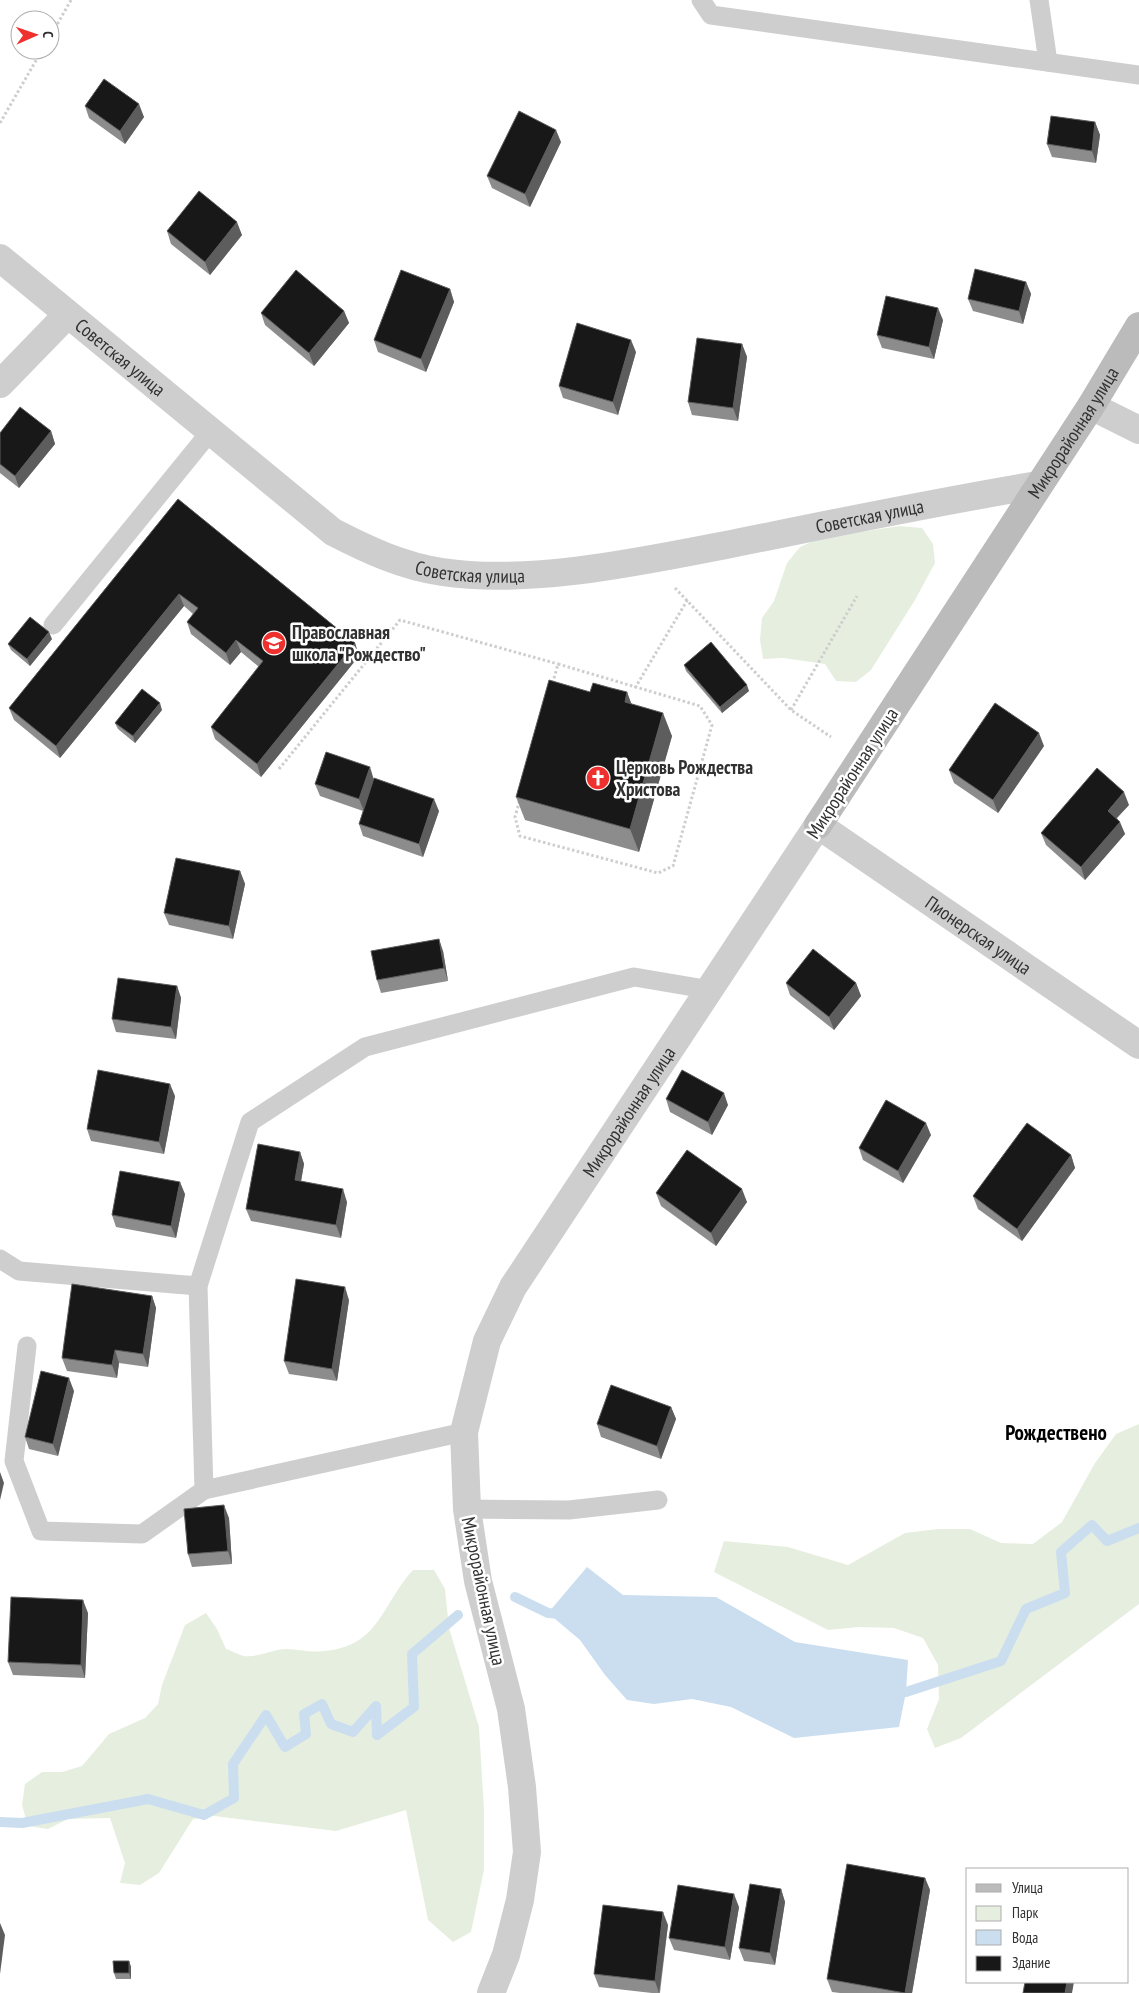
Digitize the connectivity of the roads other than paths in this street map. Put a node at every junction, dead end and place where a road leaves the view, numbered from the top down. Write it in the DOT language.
graph roads {
  1 [pos="701,0"];
  2 [pos="1039,0"];
  3 [pos="1048,62"];
  4 [pos="1139,75"];
  5 [pos="0,258"];
  6 [pos="67,315"];
  7 [pos="1139,326"];
  8 [pos="0,384"];
  9 [pos="1091,406"];
  10 [pos="1139,430"];
  11 [pos="210,432"];
  12 [pos="1038,485"];
  13 [pos="53,625"];
  14 [pos="818,825"];
  15 [pos="711,990"];
  16 [pos="1139,1045"];
  17 [pos="0,1259"];
  18 [pos="198,1286"];
  19 [pos="27,1346"];
  20 [pos="464,1432"];
  21 [pos="204,1490"];
  22 [pos="658,1500"];
  23 [pos="467,1509"];
  24 [pos="491,1993"];
  1 -- 3 [label="lane"];
  2 -- 3 [label="lane"];
  3 -- 4 [label="lane"];
  5 -- 6 [label="street, Советская улица"];
  6 -- 8 [label="street"];
  6 -- 11 [label="street, Советская улица"];
  7 -- 9 [label="street, Микрорайонная улица"];
  9 -- 10 [label="street"];
  9 -- 12 [label="street, Микрорайонная улица"];
  11 -- 12 [label="street, Советская улица"];
  11 -- 13 [label="lane"];
  12 -- 14 [label="street, Микрорайонная улица"];
  14 -- 15 [label="street, Микрорайонная улица"];
  14 -- 16 [label="street, Пионерская улица"];
  15 -- 18 [label="lane"];
  15 -- 20 [label="street, Микрорайонная улица"];
  17 -- 18 [label="lane"];
  18 -- 21 [label="lane"];
  19 -- 21 [label="lane"];
  20 -- 21 [label="lane"];
  20 -- 23 [label="street, Микрорайонная улица"];
  22 -- 23 [label="lane"];
  23 -- 24 [label="street, Микрорайонная улица"];
}
